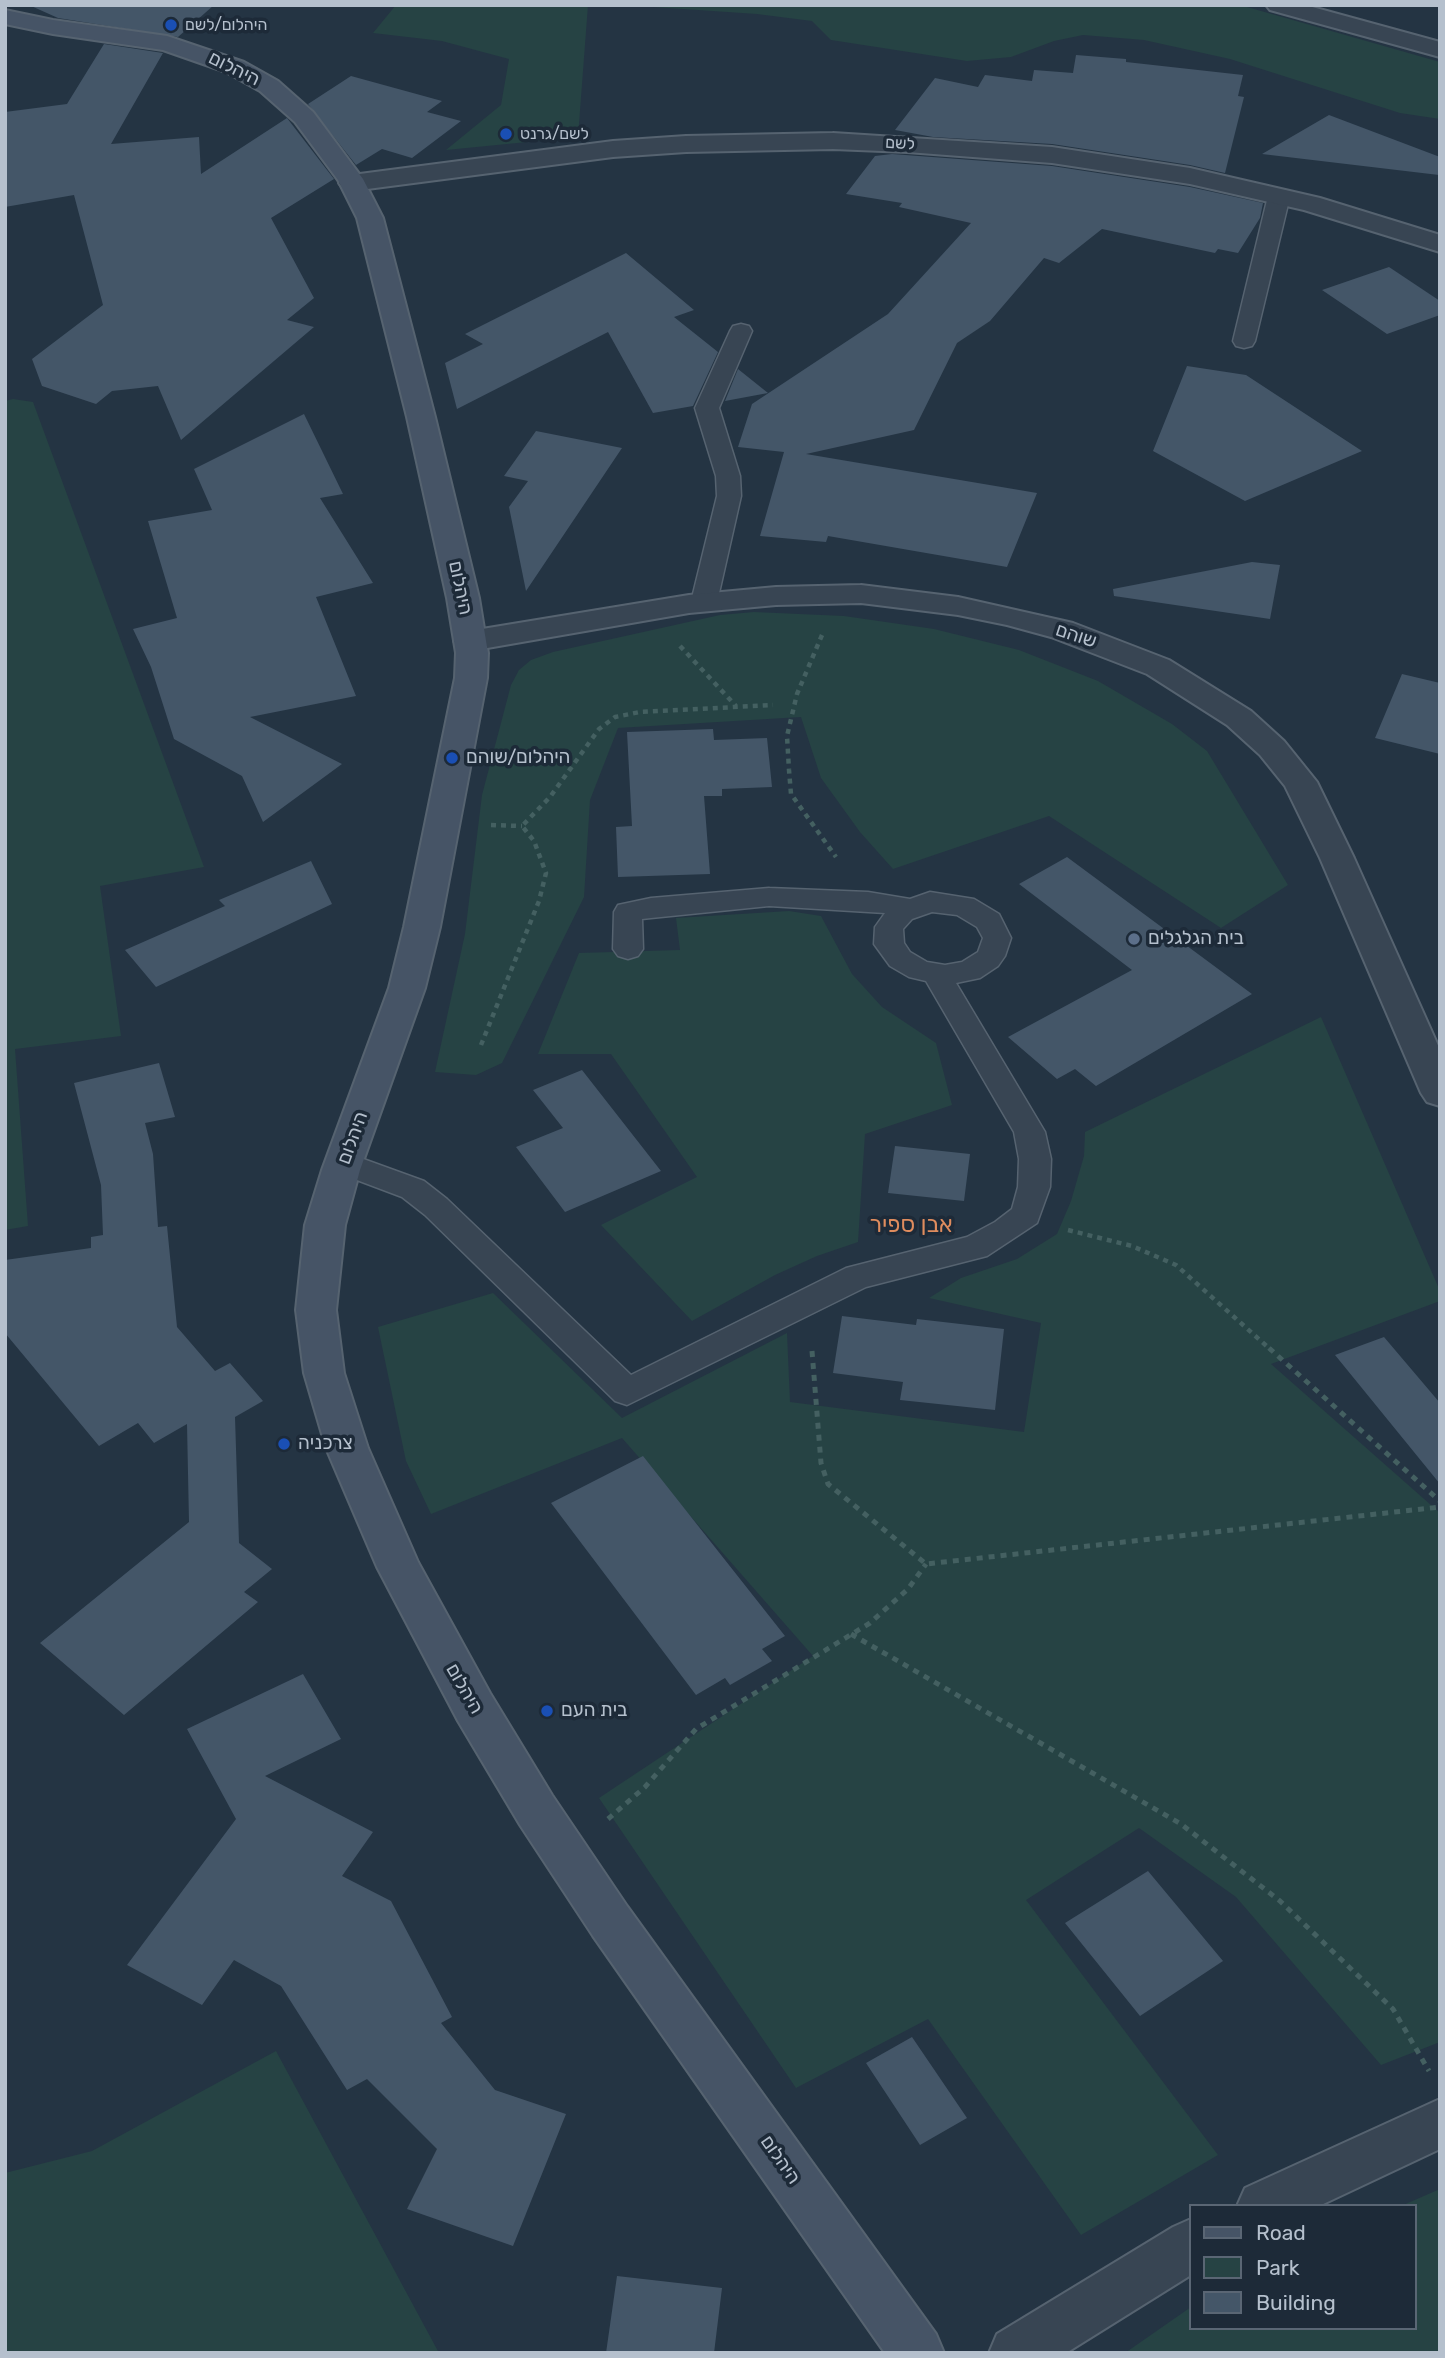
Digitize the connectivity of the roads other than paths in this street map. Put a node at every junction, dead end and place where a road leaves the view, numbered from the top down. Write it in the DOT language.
graph roads {
  1 [pos="1278,5"];
  2 [pos="5,17"];
  3 [pos="1440,51"];
  4 [pos="352,183"];
  5 [pos="1279,196"];
  6 [pos="1440,244"];
  7 [pos="741,331"];
  8 [pos="1244,341"];
  9 [pos="704,602"];
  10 [pos="470,641"];
  11 [pos="908,908"];
  12 [pos="628,949"];
  13 [pos="936,974"];
  14 [pos="1440,1093"];
  15 [pos="344,1163"];
  16 [pos="1436,2100"];
  17 [pos="1266,2204"];
  18 [pos="1190,2246"];
  19 [pos="917,2353"];
  20 [pos="1016,2353"];
  1 -- 3 [label="street"];
  2 -- 4 [label="street, היהלום"];
  4 -- 5 [label="street, לשם"];
  4 -- 10 [label="street, היהלום"];
  5 -- 6 [label="street, לשם"];
  5 -- 8 [label="lane"];
  7 -- 9 [label="lane"];
  9 -- 10 [label="street, שוהם"];
  9 -- 14 [label="street, שוהם"];
  10 -- 15 [label="street, היהלום"];
  11 -- 12 [label="lane"];
  11 -- 13 [label="lane"];
  11 -- 13 [label="lane"];
  13 -- 15 [label="lane"];
  15 -- 19 [label="street, היהלום"];
  16 -- 17 [label="street"];
  18 -- 20 [label="street"];
}
